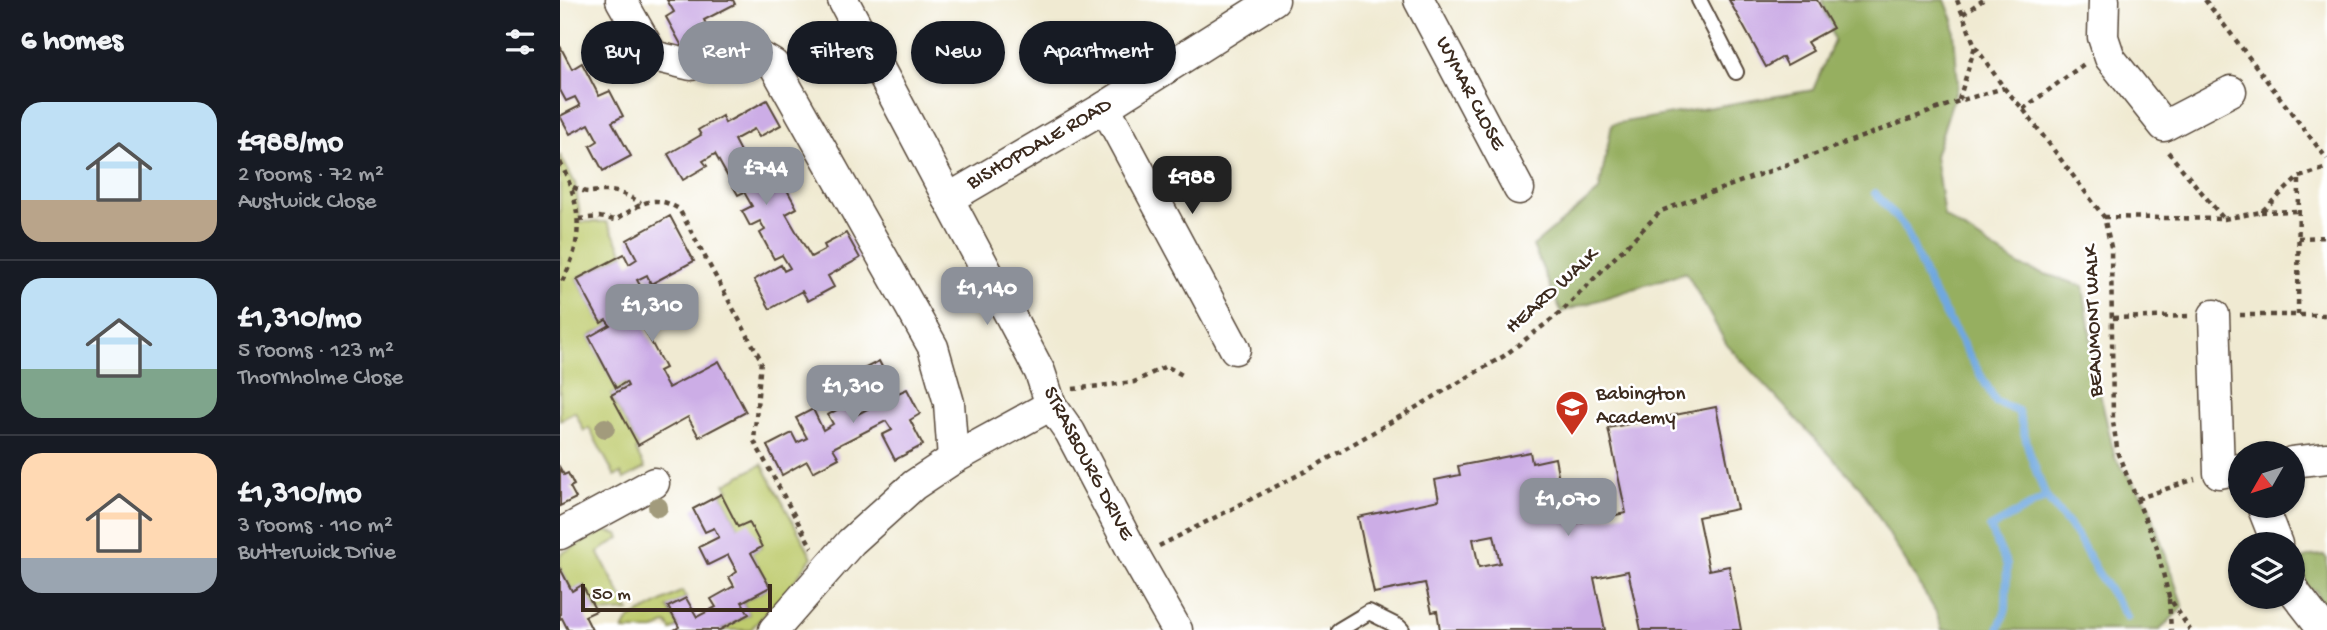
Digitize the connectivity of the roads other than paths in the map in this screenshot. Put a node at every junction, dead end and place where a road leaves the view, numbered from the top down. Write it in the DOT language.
graph roads {
  1 [pos="621,0"];
  2 [pos="843,0"];
  3 [pos="1274,0"];
  4 [pos="1419,0"];
  5 [pos="1699,0"];
  6 [pos="2104,0"];
  7 [pos="1736,72"];
  8 [pos="2231,91"];
  9 [pos="1105,107"];
  10 [pos="1519,189"];
  11 [pos="948,199"];
  12 [pos="2214,315"];
  13 [pos="1235,349"];
  14 [pos="1049,399"];
  15 [pos="2327,458"];
  16 [pos="953,459"];
  17 [pos="2305,461"];
  18 [pos="2222,472"];
  19 [pos="654,483"];
  20 [pos="560,534"];
  21 [pos="2305,606"];
  22 [pos="774,630"];
  23 [pos="1177,630"];
  24 [pos="1339,630"];
  25 [pos="1402,630"];
  26 [pos="2324,630"];
  1 -- 16 [label="street"];
  2 -- 11 [label="street, STRASBOURG DRIVE"];
  3 -- 9 [label="street, BISHOPDALE ROAD"];
  4 -- 10 [label="street, WYMAR CLOSE"];
  5 -- 7 [label="lane"];
  6 -- 8 [label="street"];
  9 -- 11 [label="street, BISHOPDALE ROAD"];
  9 -- 13 [label="street"];
  11 -- 14 [label="street, STRASBOURG DRIVE"];
  12 -- 18 [label="street"];
  14 -- 16 [label="street"];
  14 -- 23 [label="street, STRASBOURG DRIVE"];
  15 -- 17 [label="street"];
  16 -- 22 [label="street"];
  19 -- 20 [label="street"];
  21 -- 26 [label="street"];
  24 -- 25 [label="lane"];
}
